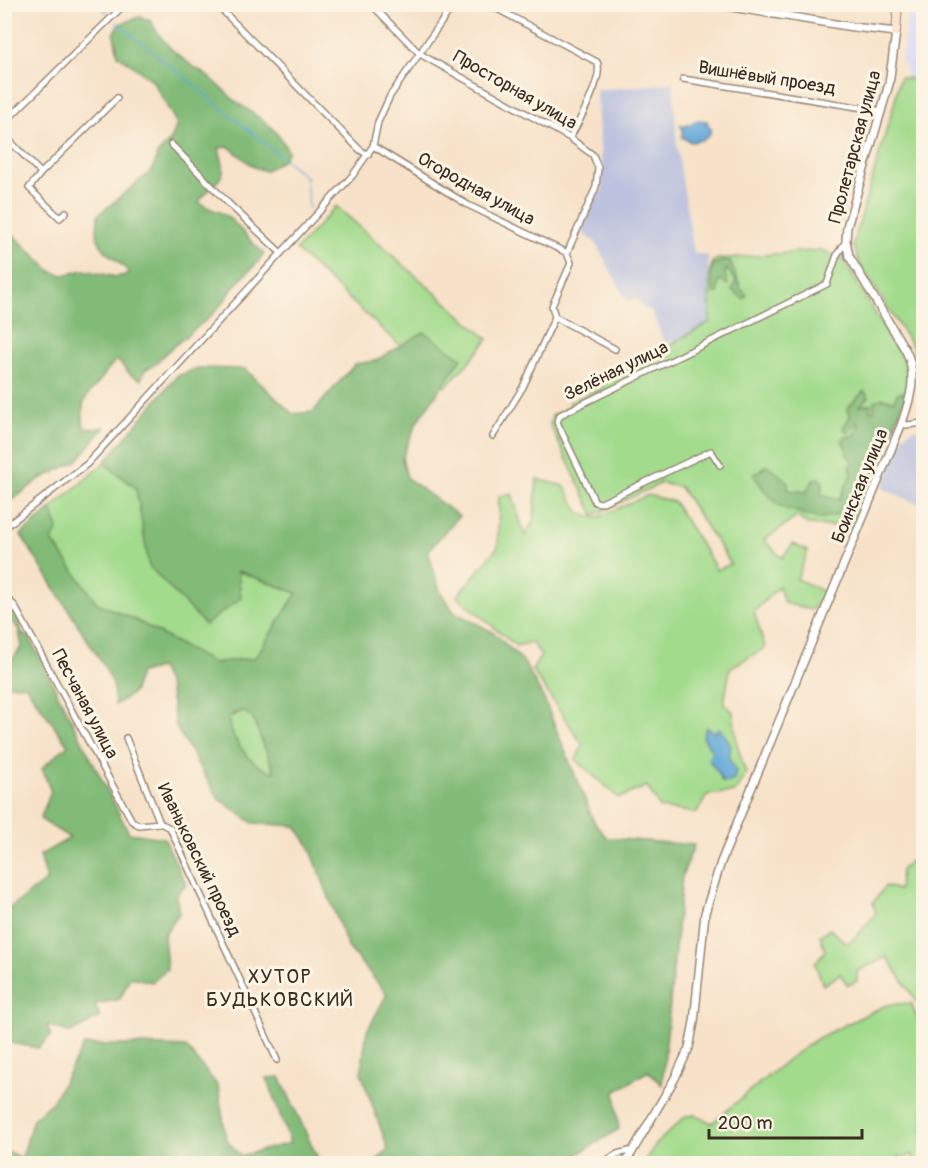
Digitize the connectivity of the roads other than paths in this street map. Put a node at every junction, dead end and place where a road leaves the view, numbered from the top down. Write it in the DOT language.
graph roads {
  1 [pos="126,4"];
  2 [pos="371,4"];
  3 [pos="454,4"];
  4 [pos="488,4"];
  5 [pos="713,4"];
  6 [pos="898,4"];
  7 [pos="219,5"];
  8 [pos="896,32"];
  9 [pos="420,54"];
  10 [pos="683,79"];
  11 [pos="117,98"];
  12 [pos="882,111"];
  13 [pos="4,123"];
  14 [pos="4,135"];
  15 [pos="570,138"];
  16 [pos="171,144"];
  17 [pos="373,146"];
  18 [pos="368,155"];
  19 [pos="41,173"];
  20 [pos="66,212"];
  21 [pos="846,241"];
  22 [pos="281,253"];
  23 [pos="567,253"];
  24 [pos="555,317"];
  25 [pos="615,349"];
  26 [pos="902,423"];
  27 [pos="924,423"];
  28 [pos="493,436"];
  29 [pos="720,465"];
  30 [pos="4,528"];
  31 [pos="4,596"];
  32 [pos="126,738"];
  33 [pos="160,823"];
  34 [pos="277,1060"];
  35 [pos="633,1149"];
  36 [pos="602,1164"];
  37 [pos="625,1164"];
  1 -- 13 [label="street"];
  2 -- 9 [label="street, Просторная улица"];
  3 -- 9 [label="street"];
  4 -- 15 [label="street"];
  5 -- 8 [label="street"];
  6 -- 8 [label="main road, Пролетарская улица"];
  7 -- 18 [label="street"];
  8 -- 12 [label="street, Пролетарская улица"];
  9 -- 15 [label="street, Просторная улица"];
  9 -- 17 [label="street"];
  10 -- 12 [label="street, Вишнёвый проезд"];
  11 -- 19 [label="street"];
  12 -- 21 [label="street, Пролетарская улица"];
  14 -- 19 [label="street"];
  15 -- 23 [label="street, Просторная улица"];
  16 -- 22 [label="street"];
  17 -- 18 [label="street"];
  17 -- 23 [label="street, Огородная улица"];
  18 -- 22 [label="street"];
  19 -- 20 [label="street"];
  21 -- 26 [label="street, Пролетарская улица"];
  21 -- 29 [label="street, Зелёная улица"];
  22 -- 30 [label="street"];
  23 -- 24 [label="street"];
  24 -- 25 [label="street"];
  24 -- 28 [label="street"];
  26 -- 27 [label="street"];
  26 -- 35 [label="street, Боинская улица"];
  31 -- 33 [label="street, Песчаная улица"];
  32 -- 33 [label="street, Иваньковский проезд"];
  33 -- 34 [label="street, Иваньковский проезд"];
  35 -- 36 [label="street"];
  35 -- 37 [label="street, Боинская улица"];
}
